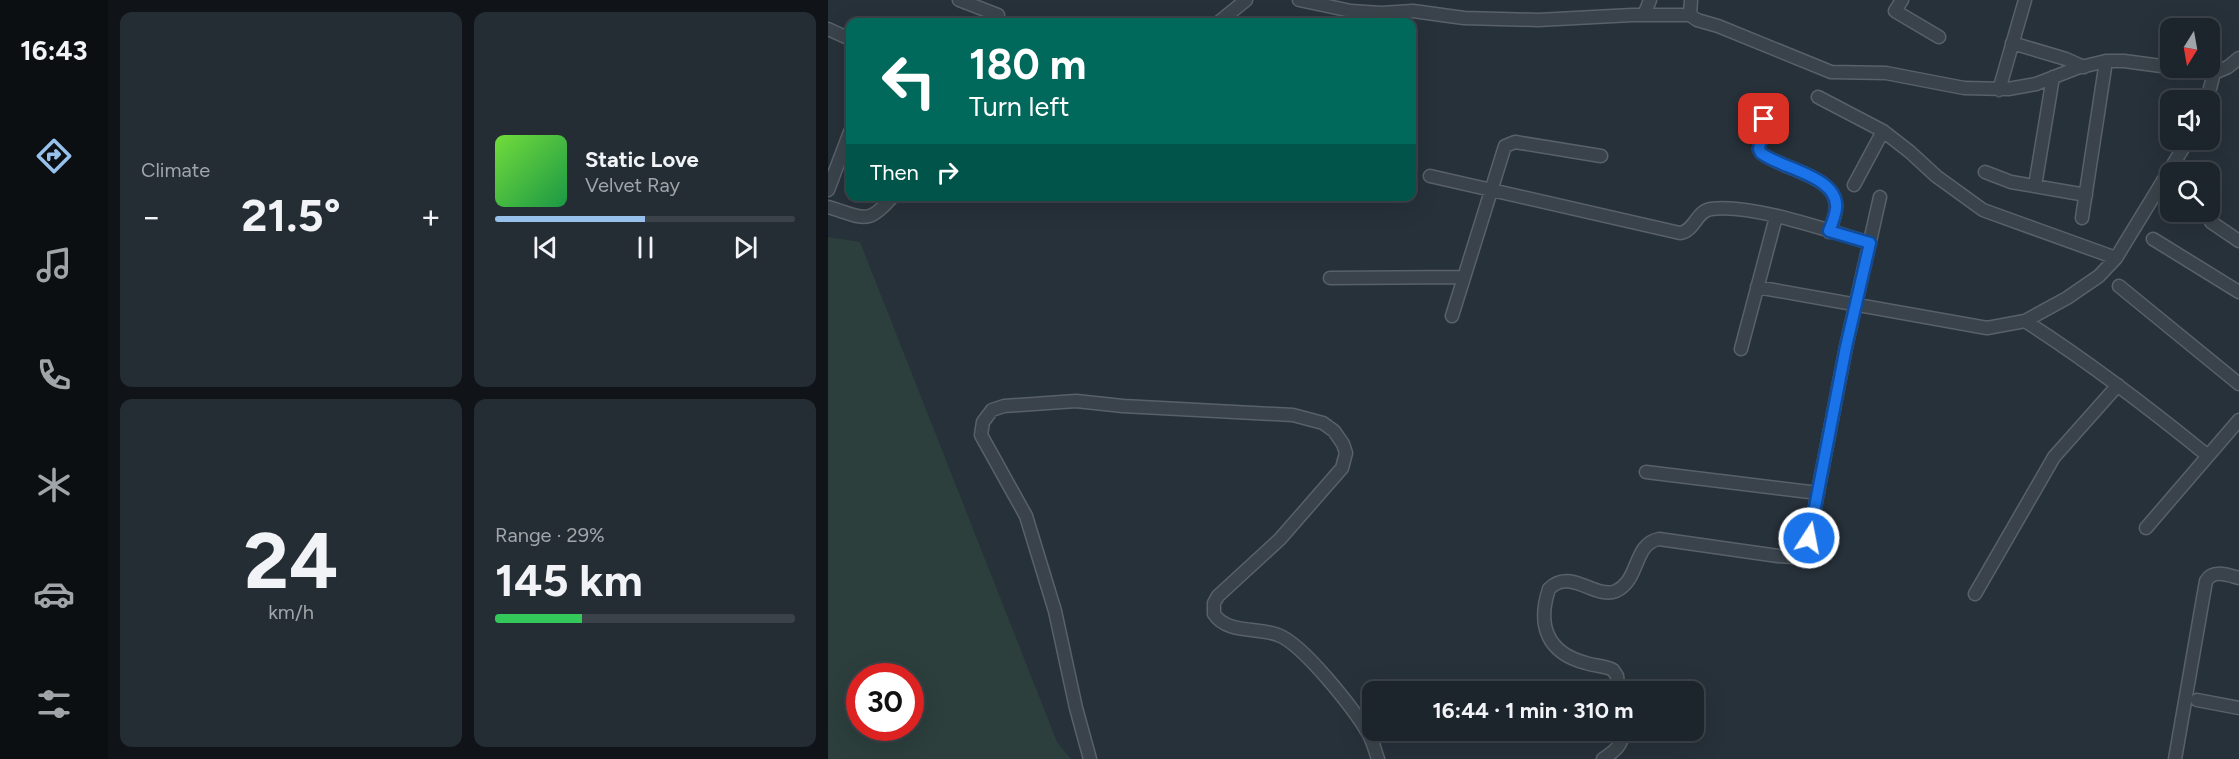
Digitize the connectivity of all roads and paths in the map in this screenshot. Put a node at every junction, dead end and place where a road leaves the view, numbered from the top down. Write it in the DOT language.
graph roads {
  1 [pos="959,0"];
  2 [pos="1246,0"];
  3 [pos="1299,0"];
  4 [pos="1385,0"];
  5 [pos="1650,0"];
  6 [pos="1691,0"];
  7 [pos="1902,0"];
  8 [pos="2025,0"];
  9 [pos="1381,13"];
  10 [pos="998,15"];
  11 [pos="1644,15"];
  12 [pos="1690,15"];
  13 [pos="1224,18"];
  14 [pos="828,29"];
  15 [pos="846,37"];
  16 [pos="1939,37"];
  17 [pos="2012,43"];
  18 [pos="2239,58"];
  19 [pos="2106,61"];
  20 [pos="2084,67"];
  21 [pos="2160,67"];
  22 [pos="2220,71"];
  23 [pos="2054,77"];
  24 [pos="1999,90"];
  25 [pos="1818,97"];
  26 [pos="1764,119"];
  27 [pos="1883,131"];
  28 [pos="846,143"];
  29 [pos="2182,150"];
  30 [pos="1601,156"];
  31 [pos="1985,172"];
  32 [pos="1431,176"];
  33 [pos="1854,185"];
  34 [pos="2035,186"];
  35 [pos="828,190"];
  36 [pos="1490,190"];
  37 [pos="2086,195"];
  38 [pos="1880,197"];
  39 [pos="889,201"];
  40 [pos="828,207"];
  41 [pos="1776,217"];
  42 [pos="2082,218"];
  43 [pos="2211,222"];
  44 [pos="1829,231"];
  45 [pos="2153,239"];
  46 [pos="2239,241"];
  47 [pos="1870,243"];
  48 [pos="2116,258"];
  49 [pos="1463,277"];
  50 [pos="1330,278"];
  51 [pos="2119,286"];
  52 [pos="1757,287"];
  53 [pos="2239,292"];
  54 [pos="1856,305"];
  55 [pos="1452,316"];
  56 [pos="2025,321"];
  57 [pos="1741,349"];
  58 [pos="2239,384"];
  59 [pos="2118,385"];
  60 [pos="2239,420"];
  61 [pos="2208,456"];
  62 [pos="1646,472"];
  63 [pos="1818,493"];
  64 [pos="2146,528"];
  65 [pos="2239,578"];
  66 [pos="1975,594"];
  67 [pos="1618,681"];
  68 [pos="2197,700"];
  69 [pos="2239,708"];
  70 [pos="1622,741"];
  71 [pos="1090,759"];
  72 [pos="1378,759"];
  73 [pos="1603,759"];
  74 [pos="2175,759"];
  1 -- 10 [label="street"];
  2 -- 13 [label="street"];
  3 -- 9 [label="street"];
  4 -- 9 [label="street"];
  5 -- 11 [label="street"];
  6 -- 12 [label="street"];
  7 -- 16 [label="street"];
  8 -- 17 [label="street"];
  9 -- 11 [label="street"];
  11 -- 12 [label="street"];
  12 -- 24 [label="street"];
  14 -- 15 [label="street"];
  17 -- 20 [label="street"];
  17 -- 24 [label="street"];
  18 -- 22 [label="street"];
  19 -- 20 [label="street"];
  19 -- 21 [label="street"];
  19 -- 37 [label="street"];
  20 -- 23 [label="street"];
  23 -- 24 [label="street"];
  23 -- 34 [label="street"];
  25 -- 27 [label="street"];
  26 -- 44 [label="street"];
  27 -- 33 [label="street"];
  27 -- 48 [label="street"];
  28 -- 35 [label="street"];
  29 -- 48 [label="street"];
  30 -- 36 [label="street"];
  31 -- 34 [label="street"];
  32 -- 36 [label="street"];
  34 -- 37 [label="street"];
  36 -- 41 [label="street"];
  36 -- 49 [label="street"];
  37 -- 42 [label="street"];
  38 -- 47 [label="street"];
  39 -- 40 [label="street"];
  41 -- 44 [label="street"];
  41 -- 52 [label="street"];
  43 -- 46 [label="street"];
  44 -- 47 [label="street"];
  45 -- 53 [label="street"];
  47 -- 54 [label="street"];
  48 -- 56 [label="street"];
  49 -- 50 [label="street"];
  49 -- 55 [label="street"];
  51 -- 58 [label="street"];
  52 -- 54 [label="street"];
  52 -- 57 [label="street"];
  54 -- 56 [label="street"];
  54 -- 63 [label="street"];
  56 -- 59 [label="street"];
  59 -- 61 [label="street"];
  59 -- 66 [label="street"];
  60 -- 61 [label="street"];
  61 -- 64 [label="street"];
  62 -- 63 [label="street"];
  63 -- 67 [label="street"];
  65 -- 74 [label="street"];
  68 -- 69 [label="street"];
  70 -- 73 [label="street"];
  71 -- 72 [label="street"];
}
